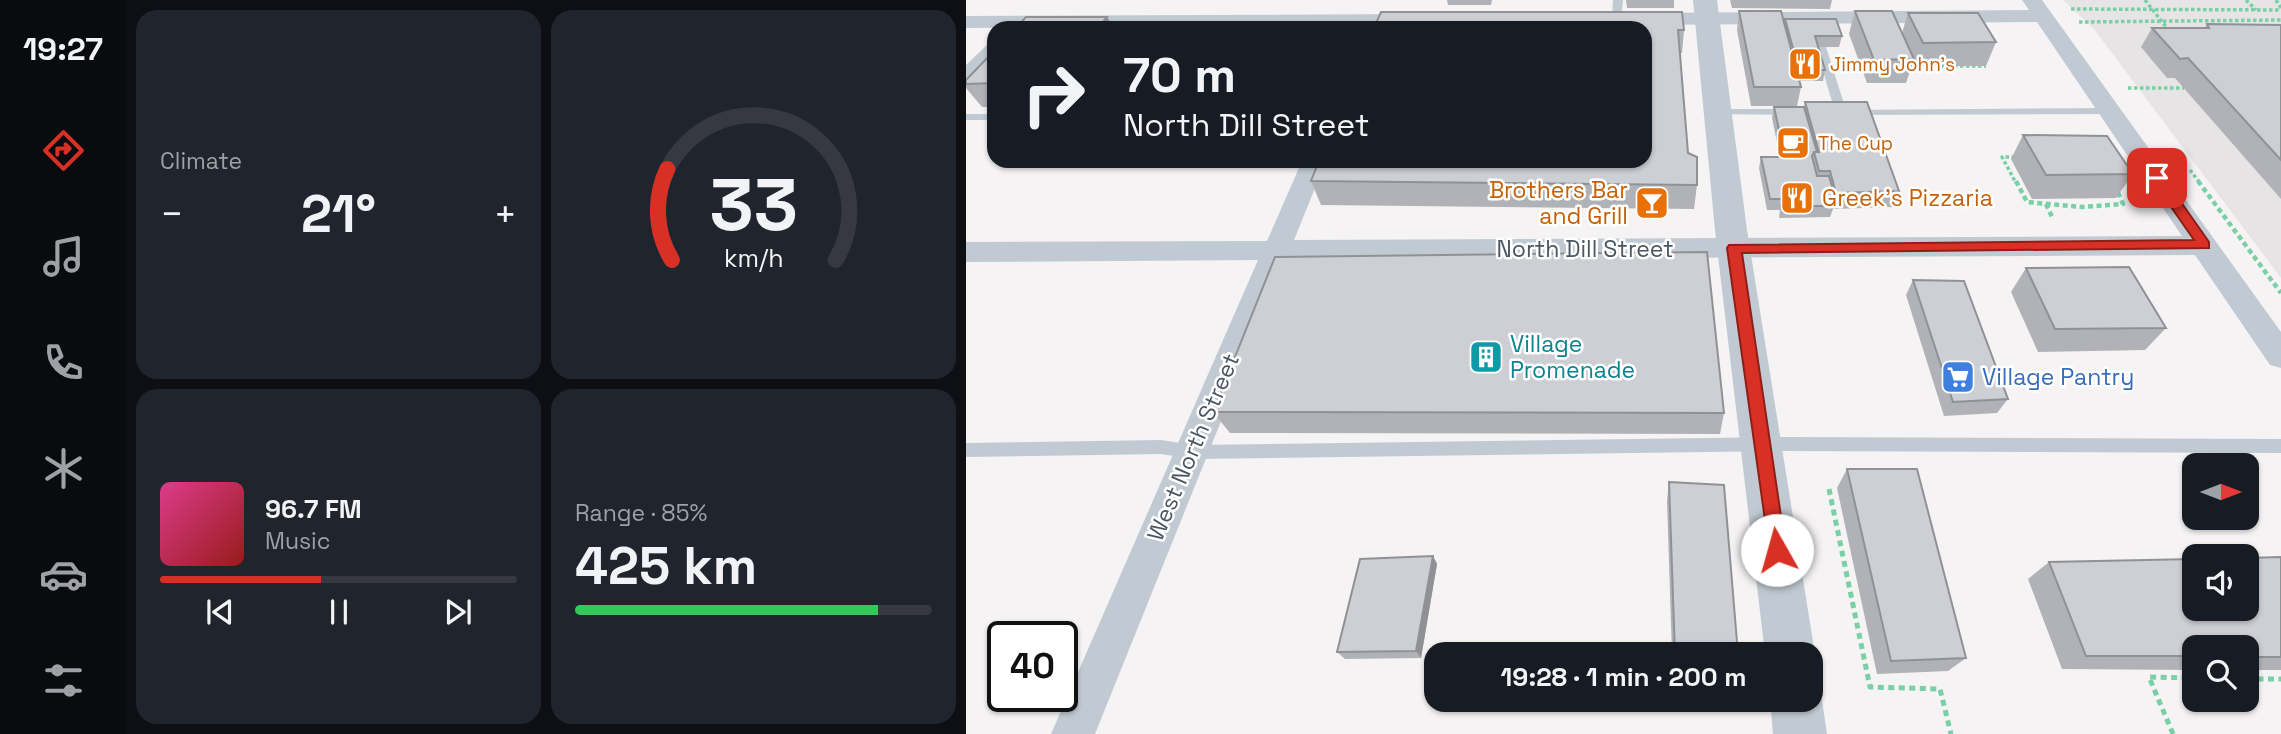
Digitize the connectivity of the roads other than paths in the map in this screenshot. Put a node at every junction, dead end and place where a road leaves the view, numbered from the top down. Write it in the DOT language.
graph roads {
  1 [pos="1043,0"];
  2 [pos="1373,0"];
  3 [pos="2045,8"];
  4 [pos="1706,9"];
  5 [pos="1613,13"];
  6 [pos="1435,20"];
  7 [pos="1023,21"];
  8 [pos="1368,21"];
  9 [pos="1418,21"];
  10 [pos="966,22"];
  11 [pos="987,23"];
  12 [pos="1821,47"];
  13 [pos="987,56"];
  14 [pos="966,77"];
  15 [pos="2110,111"];
  16 [pos="1717,112"];
  17 [pos="1809,112"];
  18 [pos="966,117"];
  19 [pos="987,117"];
  20 [pos="1311,168"];
  21 [pos="2204,245"];
  22 [pos="1734,248"];
  23 [pos="1276,250"];
  24 [pos="966,253"];
  25 [pos="2281,356"];
  26 [pos="1763,445"];
  27 [pos="2281,446"];
  28 [pos="966,450"];
  29 [pos="1192,452"];
  30 [pos="1788,642"];
  31 [pos="1797,712"];
  32 [pos="1073,734"];
  33 [pos="1800,734"];
  1 -- 7 [label="street"];
  2 -- 8 [label="street"];
  3 -- 4 [label="street"];
  3 -- 15 [label="street"];
  4 -- 5 [label="street"];
  4 -- 16 [label="street"];
  6 -- 9 [label="street"];
  10 -- 11 [label="street"];
  12 -- 15 [label="lane"];
  13 -- 14 [label="street"];
  15 -- 21 [label="street"];
  16 -- 17 [label="lane"];
  16 -- 22 [label="street"];
  18 -- 19 [label="lane"];
  20 -- 23 [label="street, West North Street"];
  21 -- 22 [label="street, North Dill Street"];
  21 -- 25 [label="street"];
  22 -- 23 [label="street, North Dill Street"];
  22 -- 26 [label="street"];
  23 -- 24 [label="street, North Dill Street"];
  23 -- 29 [label="street, West North Street"];
  26 -- 27 [label="lane"];
  26 -- 29 [label="lane"];
  26 -- 30 [label="street"];
  28 -- 29 [label="lane"];
  29 -- 32 [label="street, West North Street"];
  31 -- 33 [label="street"];
}
